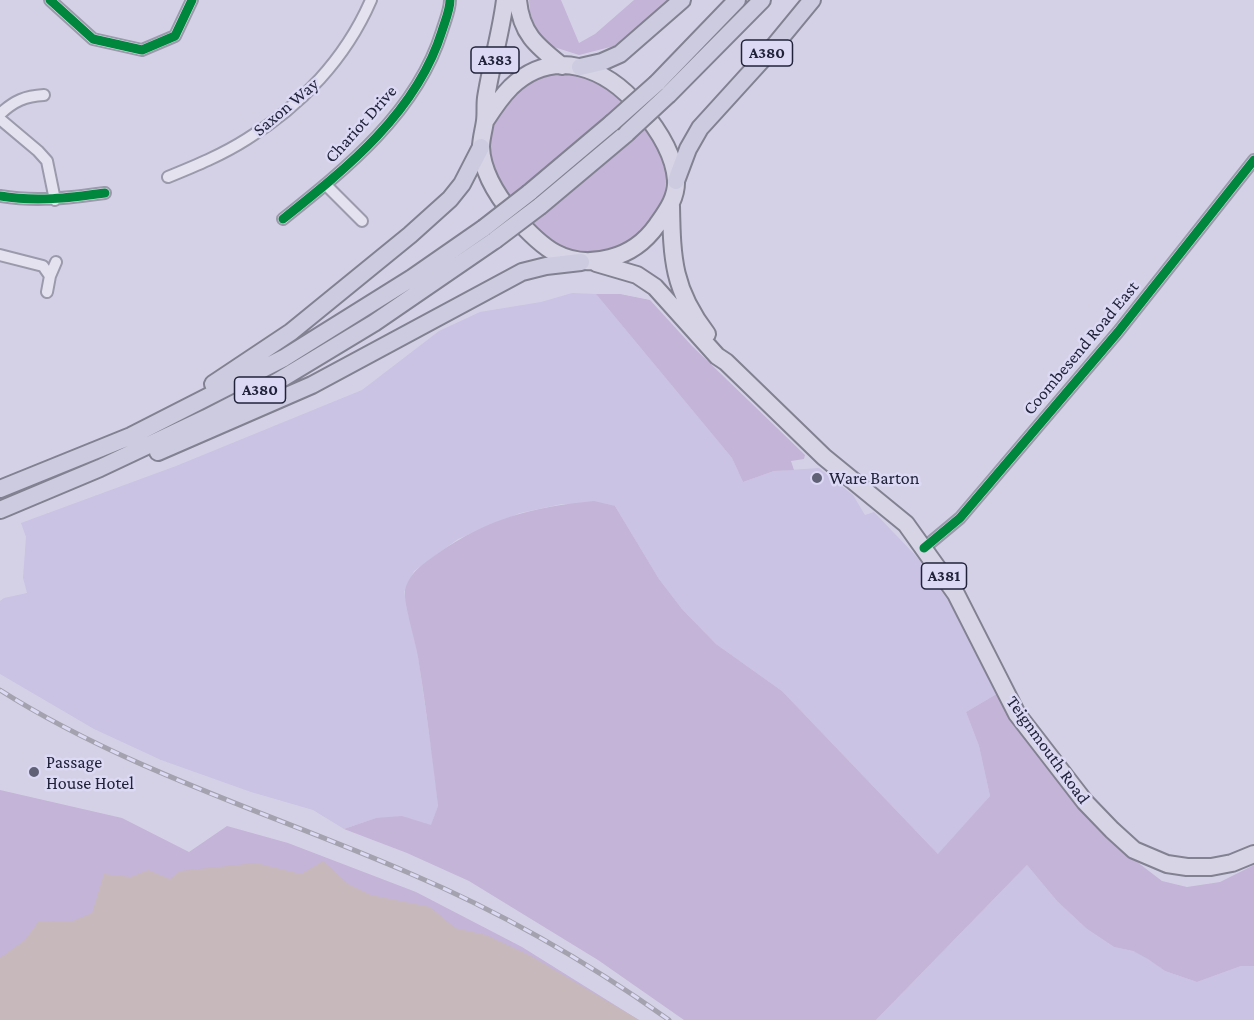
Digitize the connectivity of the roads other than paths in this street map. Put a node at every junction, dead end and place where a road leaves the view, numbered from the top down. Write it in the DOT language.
graph roads {
  1 [pos="50,0"];
  2 [pos="192,0"];
  3 [pos="371,0"];
  4 [pos="450,0"];
  5 [pos="505,0"];
  6 [pos="518,0"];
  7 [pos="682,0"];
  8 [pos="737,0"];
  9 [pos="762,0"];
  10 [pos="812,0"];
  11 [pos="562,66"];
  12 [pos="580,67"];
  13 [pos="662,89"];
  14 [pos="44,95"];
  15 [pos="0,114"];
  16 [pos="0,119"];
  17 [pos="486,120"];
  18 [pos="481,147"];
  19 [pos="1254,160"];
  20 [pos="168,177"];
  21 [pos="676,181"];
  22 [pos="327,184"];
  23 [pos="105,193"];
  24 [pos="0,196"];
  25 [pos="55,200"];
  26 [pos="535,200"];
  27 [pos="671,206"];
  28 [pos="283,219"];
  29 [pos="362,221"];
  30 [pos="489,234"];
  31 [pos="0,255"];
  32 [pos="56,261"];
  33 [pos="589,262"];
  34 [pos="50,276"];
  35 [pos="47,292"];
  36 [pos="726,362"];
  37 [pos="131,436"];
  38 [pos="100,468"];
  39 [pos="2,489"];
  40 [pos="4,508"];
  41 [pos="924,548"];
  42 [pos="1254,854"];
  1 -- 2 [label="street"];
  3 -- 20 [label="street, Saxon Way"];
  4 -- 22 [label="street, Chariot Drive"];
  5 -- 17 [label="main road, A383"];
  6 -- 11 [label="main road, A383"];
  7 -- 12 [label="highway"];
  8 -- 13 [label="highway, A380"];
  9 -- 13 [label="highway, A380"];
  10 -- 21 [label="highway, A380"];
  11 -- 12 [label="main road"];
  11 -- 17 [label="main road"];
  12 -- 21 [label="main road"];
  13 -- 26 [label="highway, A380, bridge"];
  13 -- 26 [label="highway, A380, bridge"];
  14 -- 15 [label="street"];
  16 -- 25 [label="street"];
  17 -- 18 [label="main road"];
  18 -- 33 [label="main road, Teignmouth Road"];
  18 -- 37 [label="highway, A380"];
  19 -- 41 [label="street, Coombesend Road East"];
  21 -- 27 [label="main road"];
  22 -- 28 [label="street, Chariot Drive"];
  22 -- 29 [label="street, Chariot Drive"];
  23 -- 25 [label="street"];
  24 -- 25 [label="street"];
  26 -- 30 [label="highway, A380, bridge"];
  27 -- 33 [label="main road"];
  27 -- 36 [label="main road, Teignmouth Road / A381"];
  30 -- 37 [label="highway, A380"];
  30 -- 38 [label="highway, A380"];
  31 -- 34 [label="street"];
  32 -- 34 [label="street"];
  33 -- 36 [label="main road, Teignmouth Road / A381"];
  33 -- 38 [label="highway, A380"];
  34 -- 35 [label="street"];
  36 -- 41 [label="main road, Teignmouth Road / A381"];
  37 -- 39 [label="highway, A380"];
  38 -- 40 [label="highway, A380"];
  41 -- 42 [label="main road, Teignmouth Road / A381"];
}
